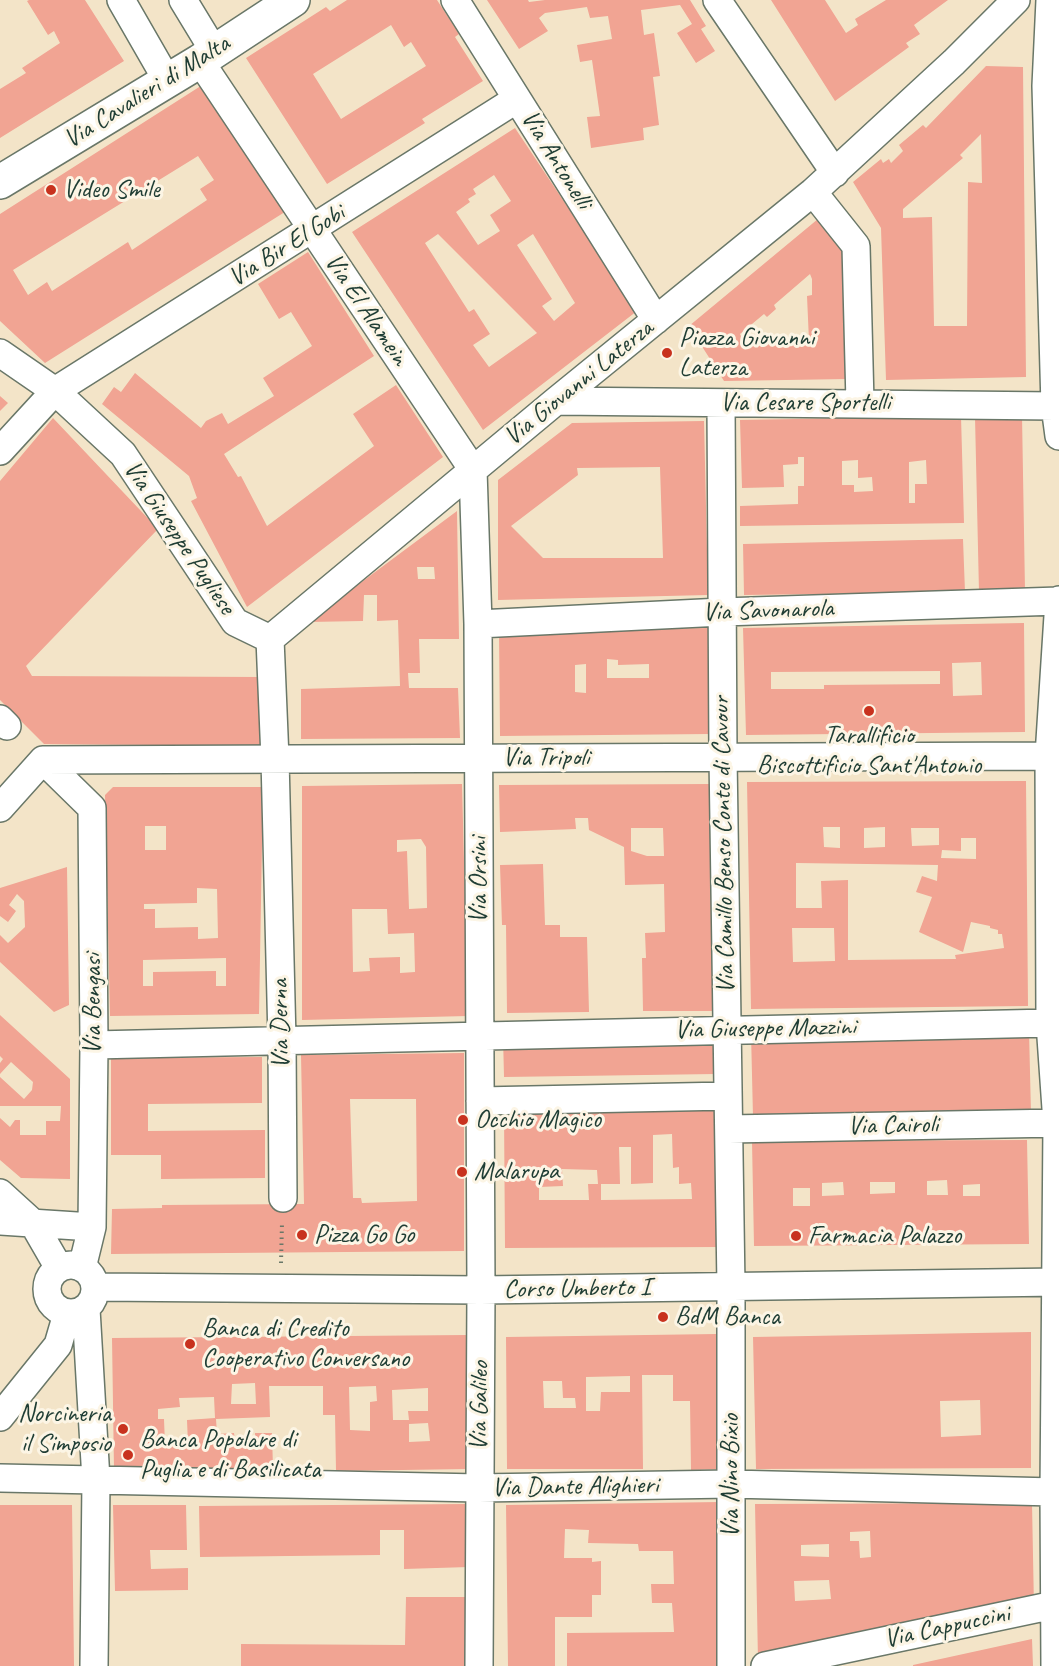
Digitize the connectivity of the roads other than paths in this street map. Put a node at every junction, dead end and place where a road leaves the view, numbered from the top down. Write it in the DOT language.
graph roads {
  1 [pos="121,0"];
  2 [pos="183,0"];
  3 [pos="293,0"];
  4 [pos="455,0"];
  5 [pos="717,0"];
  6 [pos="1016,0"];
  7 [pos="1050,0"];
  8 [pos="207,56"];
  9 [pos="167,80"];
  10 [pos="1052,86"];
  11 [pos="518,99"];
  12 [pos="835,172"];
  13 [pos="0,182"];
  14 [pos="813,192"];
  15 [pos="313,230"];
  16 [pos="656,320"];
  17 [pos="0,353"];
  18 [pos="55,391"];
  19 [pos="556,401"];
  20 [pos="721,402"];
  21 [pos="860,404"];
  22 [pos="1055,406"];
  23 [pos="1059,436"];
  24 [pos="0,451"];
  25 [pos="473,470"];
  26 [pos="1059,601"];
  27 [pos="722,612"];
  28 [pos="478,624"];
  29 [pos="270,639"];
  30 [pos="1053,742"];
  31 [pos="723,757"];
  32 [pos="478,758"];
  33 [pos="275,759"];
  34 [pos="43,760"];
  35 [pos="1054,807"];
  36 [pos="0,808"];
  37 [pos="1050,1023"];
  38 [pos="727,1030"];
  39 [pos="479,1036"];
  40 [pos="282,1040"];
  41 [pos="94,1045"];
  42 [pos="728,1096"];
  43 [pos="480,1101"];
  44 [pos="1058,1123"];
  45 [pos="729,1129"];
  46 [pos="0,1193"];
  47 [pos="283,1198"];
  48 [pos="0,1221"];
  49 [pos="33,1223"];
  50 [pos="92,1227"];
  51 [pos="1058,1282"];
  52 [pos="731,1287"];
  53 [pos="78,1289"];
  54 [pos="481,1290"];
  55 [pos="0,1418"];
  56 [pos="0,1478"];
  57 [pos="96,1480"];
  58 [pos="731,1484"];
  59 [pos="479,1488"];
  60 [pos="1054,1492"];
  61 [pos="1057,1604"];
  62 [pos="793,1663"];
  63 [pos="94,1666"];
  64 [pos="479,1666"];
  65 [pos="731,1666"];
  66 [pos="765,1666"];
  67 [pos="1055,1666"];
  1 -- 9 [label="street"];
  2 -- 8 [label="street, Via El Alamein"];
  3 -- 8 [label="main road, Via Cavalieri di Malta"];
  4 -- 11 [label="street, Via Antonelli"];
  5 -- 12 [label="street"];
  6 -- 12 [label="street, Via Giovanni Laterza"];
  7 -- 10 [label="street"];
  8 -- 9 [label="main road, Via Cavalieri di Malta"];
  8 -- 15 [label="street, Via El Alamein"];
  9 -- 13 [label="main road, Via Cavalieri di Malta"];
  10 -- 22 [label="street"];
  11 -- 15 [label="street, Via Bir El Gobi"];
  11 -- 16 [label="street, Via Antonelli"];
  12 -- 14 [label="street, Via Giovanni Laterza"];
  14 -- 16 [label="street, Via Giovanni Laterza"];
  14 -- 21 [label="street"];
  15 -- 18 [label="street, Via Bir El Gobi"];
  15 -- 25 [label="street, Via El Alamein"];
  16 -- 19 [label="street, Via Giovanni Laterza"];
  17 -- 18 [label="street, Via Giuseppe Pugliese"];
  18 -- 24 [label="street, Via Bir El Gobi"];
  18 -- 29 [label="street, Via Giuseppe Pugliese"];
  19 -- 20 [label="street, Via Cesare Sportelli"];
  19 -- 25 [label="street, Via Giovanni Laterza"];
  20 -- 21 [label="street, Via Cesare Sportelli"];
  20 -- 27 [label="street, Via Camillo Benso Conte di Cavour"];
  21 -- 22 [label="street, Via Cesare Sportelli"];
  22 -- 23 [label="street"];
  25 -- 28 [label="street, Via Orsini"];
  25 -- 29 [label="street, Via Giovanni Laterza"];
  26 -- 27 [label="street, Via Savonarola"];
  26 -- 30 [label="street"];
  27 -- 28 [label="street, Via Savonarola"];
  27 -- 31 [label="street, Via Camillo Benso Conte di Cavour"];
  28 -- 32 [label="street, Via Orsini"];
  29 -- 33 [label="street"];
  30 -- 31 [label="street, Via Tripoli"];
  30 -- 35 [label="street"];
  31 -- 32 [label="street, Via Tripoli"];
  31 -- 38 [label="street, Via Camillo Benso Conte di Cavour"];
  32 -- 33 [label="street, Via Tripoli"];
  32 -- 39 [label="street, Via Orsini"];
  33 -- 34 [label="street, Via Tripoli"];
  33 -- 40 [label="street, Via Derna"];
  34 -- 36 [label="street"];
  34 -- 41 [label="street, Via Bengasi"];
  35 -- 37 [label="street"];
  37 -- 38 [label="street, Via Giuseppe Mazzini"];
  37 -- 44 [label="street"];
  38 -- 39 [label="street, Via Giuseppe Mazzini"];
  38 -- 42 [label="street, Via Camillo Benso Conte di Cavour"];
  39 -- 40 [label="street, Via Giuseppe Mazzini"];
  39 -- 43 [label="street, Via Orsini"];
  40 -- 41 [label="street, Via Giuseppe Mazzini"];
  40 -- 47 [label="street, Via Derna"];
  41 -- 50 [label="street, Via Bengasi"];
  42 -- 43 [label="street"];
  42 -- 45 [label="street, Via Camillo Benso Conte di Cavour"];
  43 -- 54 [label="street, Via Orsini"];
  44 -- 45 [label="street, Via Cairoli"];
  44 -- 51 [label="street"];
  45 -- 52 [label="street, Via Camillo Benso Conte di Cavour"];
  46 -- 49 [label="street"];
  48 -- 49 [label="street"];
  49 -- 50 [label="street"];
  49 -- 53 [label="street"];
  50 -- 53 [label="street, Via Bengasi"];
  51 -- 52 [label="street, Corso Umberto I"];
  51 -- 60 [label="street"];
  52 -- 54 [label="street, Corso Umberto I"];
  52 -- 58 [label="street, Via Nino Bixio"];
  53 -- 54 [label="street, Corso Umberto I"];
  53 -- 55 [label="street"];
  53 -- 57 [label="street"];
  54 -- 59 [label="street, Via Galileo"];
  56 -- 57 [label="street, Via Dante Alighieri"];
  57 -- 59 [label="street, Via Dante Alighieri"];
  57 -- 63 [label="street"];
  58 -- 59 [label="street, Via Dante Alighieri"];
  58 -- 60 [label="street, Via Dante Alighieri"];
  58 -- 65 [label="street, Via Nino Bixio"];
  59 -- 64 [label="street, Via Galileo"];
  60 -- 61 [label="street"];
  61 -- 62 [label="street, Via Cappuccini"];
  61 -- 67 [label="street"];
  62 -- 66 [label="street, Via Cappuccini"];
}
